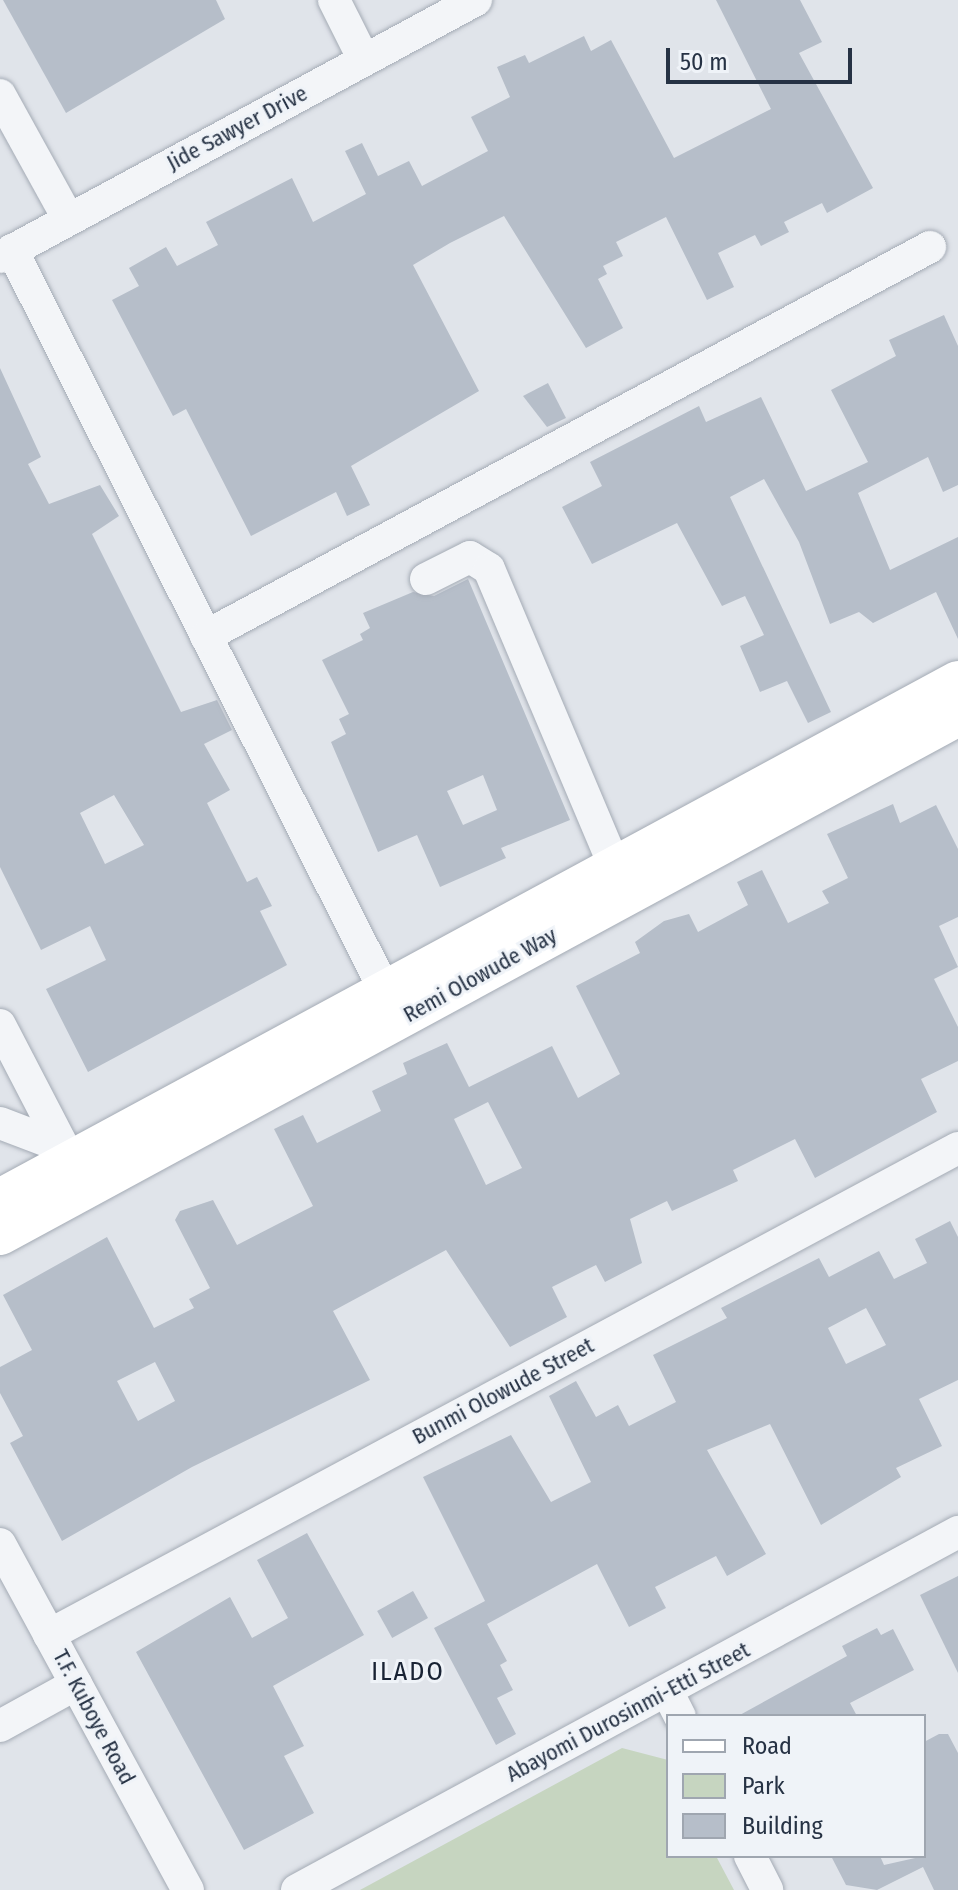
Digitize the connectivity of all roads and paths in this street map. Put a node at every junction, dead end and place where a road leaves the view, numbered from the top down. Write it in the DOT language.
graph roads {
  1 [pos="334,0"];
  2 [pos="476,0"];
  3 [pos="364,60"];
  4 [pos="0,95"];
  5 [pos="68,218"];
  6 [pos="930,247"];
  7 [pos="6,254"];
  8 [pos="426,579"];
  9 [pos="206,636"];
  10 [pos="958,682"];
  11 [pos="958,715"];
  12 [pos="615,867"];
  13 [pos="392,1005"];
  14 [pos="0,1025"];
  15 [pos="0,1123"];
  16 [pos="958,1148"];
  17 [pos="66,1154"];
  18 [pos="0,1200"];
  19 [pos="0,1234"];
  20 [pos="958,1532"];
  21 [pos="0,1544"];
  22 [pos="49,1635"];
  23 [pos="76,1684"];
  24 [pos="674,1703"];
  25 [pos="0,1726"];
  26 [pos="751,1858"];
  27 [pos="188,1890"];
  28 [pos="297,1890"];
  29 [pos="767,1890"];
  1 -- 3 [label="street"];
  2 -- 3 [label="street, Jide Sawyer Drive"];
  3 -- 5 [label="street, Jide Sawyer Drive"];
  4 -- 5 [label="street"];
  5 -- 7 [label="street, Jide Sawyer Drive"];
  6 -- 9 [label="street"];
  7 -- 9 [label="street"];
  8 -- 12 [label="street"];
  9 -- 13 [label="street"];
  10 -- 12 [label="main road, Remi Olowude Way"];
  11 -- 13 [label="main road, Remi Olowude Way"];
  12 -- 13 [label="main road, Remi Olowude Way"];
  13 -- 17 [label="main road, Remi Olowude Way"];
  13 -- 19 [label="main road, Remi Olowude Way"];
  14 -- 17 [label="street"];
  15 -- 17 [label="street"];
  16 -- 22 [label="street, Bunmi Olowude Street"];
  17 -- 18 [label="main road, Remi Olowude Way"];
  20 -- 24 [label="street, Abayomi Durosinmi-Etti Street"];
  21 -- 22 [label="street, T.F. Kuboye Road"];
  22 -- 23 [label="street, T.F. Kuboye Road"];
  23 -- 25 [label="street"];
  23 -- 27 [label="street, T.F. Kuboye Road"];
  24 -- 28 [label="street, Abayomi Durosinmi-Etti Street"];
  26 -- 29 [label="street"];
}
